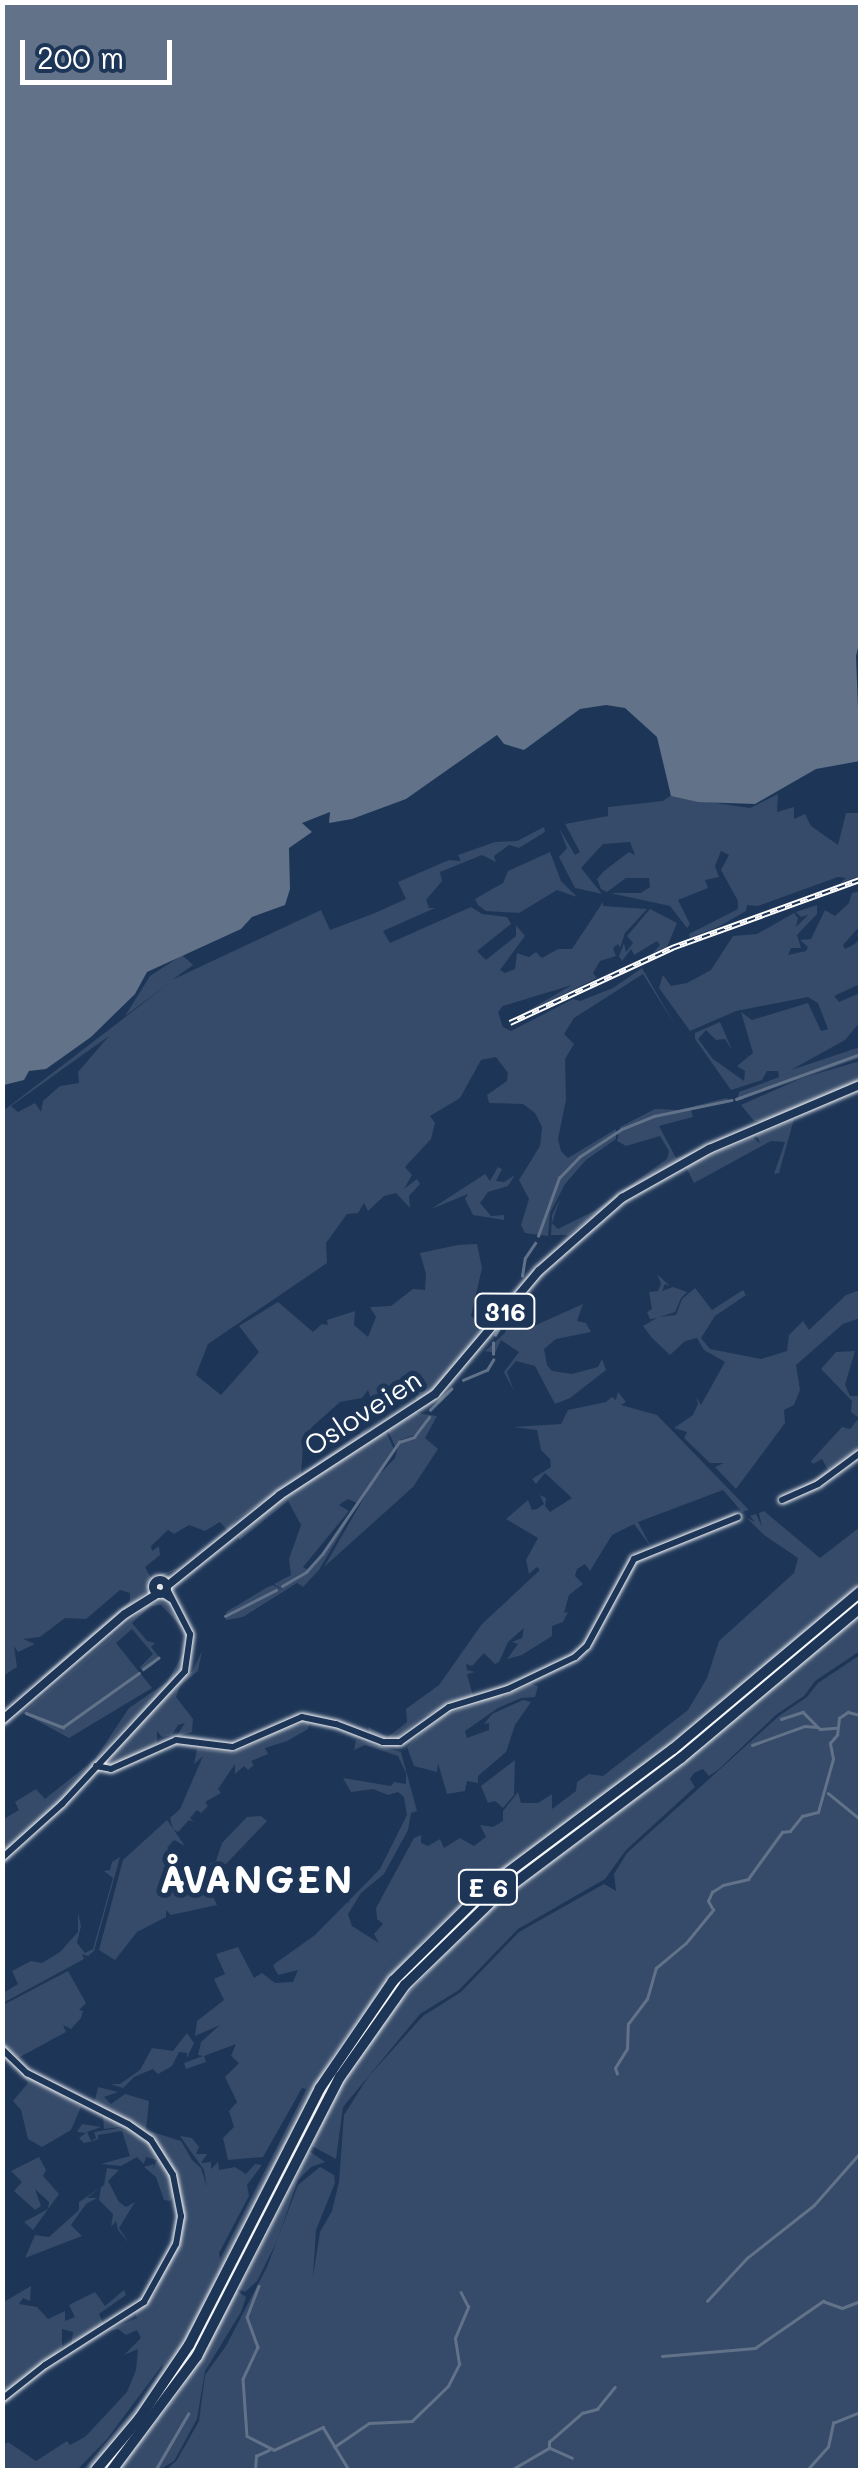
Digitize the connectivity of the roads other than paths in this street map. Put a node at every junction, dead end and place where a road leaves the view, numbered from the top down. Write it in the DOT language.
graph roads {
  1 [pos="860,1085"];
  2 [pos="860,1453"];
  3 [pos="782,1500"];
  4 [pos="738,1517"];
  5 [pos="163,1590"];
  6 [pos="860,1592"];
  7 [pos="860,1608"];
  8 [pos="2,1720"];
  9 [pos="96,1766"];
  10 [pos="2,1858"];
  11 [pos="2,2050"];
  12 [pos="231,2280"];
  13 [pos="225,2292"];
  14 [pos="2,2399"];
  15 [pos="96,2470"];
  16 [pos="112,2470"];
  1 -- 5 [label="main road, Osloveien / 316"];
  2 -- 3 [label="street"];
  4 -- 9 [label="street"];
  5 -- 8 [label="main road, Osloveien / 316"];
  5 -- 9 [label="street"];
  6 -- 12 [label="highway, E 6"];
  7 -- 12 [label="highway, E 6"];
  9 -- 10 [label="street"];
  11 -- 14 [label="street"];
  12 -- 13 [label="highway, E 6"];
  13 -- 15 [label="highway, E 6"];
  13 -- 16 [label="highway, E 6"];
}
